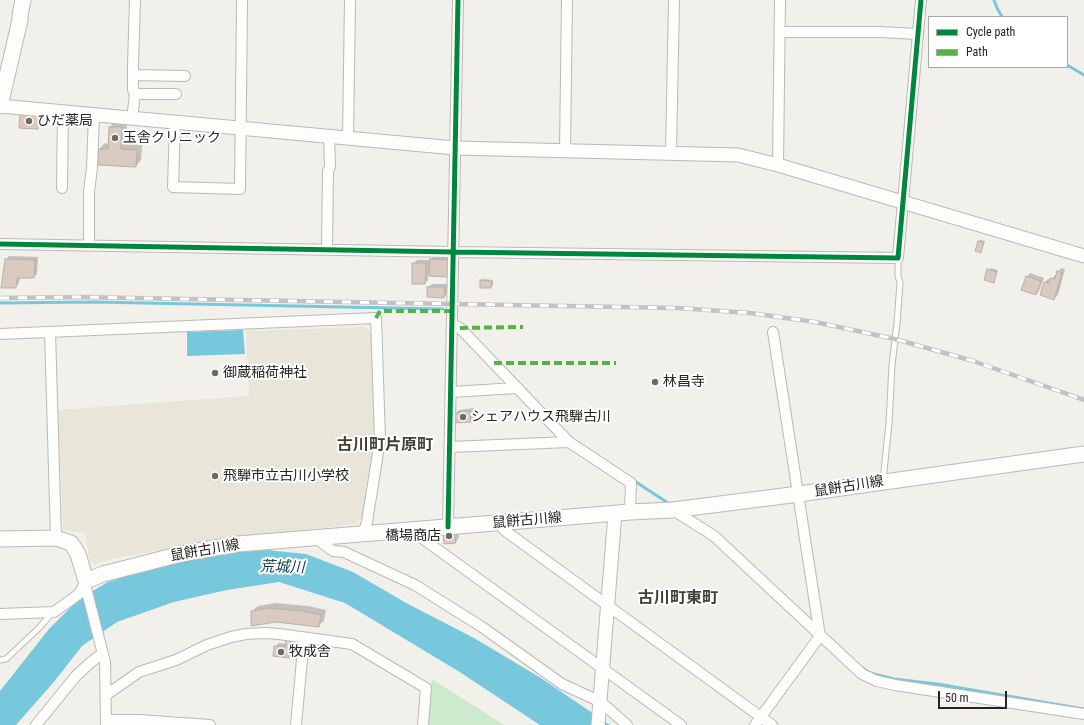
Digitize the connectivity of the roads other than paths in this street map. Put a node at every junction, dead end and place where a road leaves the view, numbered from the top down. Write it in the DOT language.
graph roads {
  1 [pos="23,0"];
  2 [pos="135,0"];
  3 [pos="242,0"];
  4 [pos="350,0"];
  5 [pos="458,0"];
  6 [pos="567,0"];
  7 [pos="674,0"];
  8 [pos="780,0"];
  9 [pos="921,0"];
  10 [pos="780,32"];
  11 [pos="917,34"];
  12 [pos="134,75"];
  13 [pos="185,76"];
  14 [pos="135,94"];
  15 [pos="176,94"];
  16 [pos="0,106"];
  17 [pos="63,111"];
  18 [pos="94,115"];
  19 [pos="132,119"];
  20 [pos="175,122"];
  21 [pos="240,128"];
  22 [pos="329,136"];
  23 [pos="348,138"];
  24 [pos="455,148"];
  25 [pos="565,150"];
  26 [pos="671,153"];
  27 [pos="778,165"];
  28 [pos="62,188"];
  29 [pos="902,202"];
  30 [pos="0,244"];
  31 [pos="89,245"];
  32 [pos="326,250"];
  33 [pos="453,252"];
  34 [pos="1084,256"];
  35 [pos="898,258"];
  36 [pos="452,324"];
  37 [pos="50,332"];
  38 [pos="773,332"];
  39 [pos="0,334"];
  40 [pos="517,388"];
  41 [pos="451,392"];
  42 [pos="569,442"];
  43 [pos="450,447"];
  44 [pos="1084,454"];
  45 [pos="882,482"];
  46 [pos="799,494"];
  47 [pos="673,510"];
  48 [pos="630,512"];
  49 [pos="615,514"];
  50 [pos="500,523"];
  51 [pos="448,527"];
  52 [pos="412,531"];
  53 [pos="363,534"];
  54 [pos="56,538"];
  55 [pos="0,539"];
  56 [pos="317,539"];
  57 [pos="87,586"];
  58 [pos="608,606"];
  59 [pos="54,612"];
  60 [pos="0,614"];
  61 [pos="820,636"];
  62 [pos="304,638"];
  63 [pos="103,650"];
  64 [pos="0,660"];
  65 [pos="602,668"];
  66 [pos="106,695"];
  67 [pos="600,705"];
  68 [pos="1084,714"];
  69 [pos="758,721"];
  70 [pos="106,723"];
  71 [pos="185,724"];
  72 [pos="36,725"];
  73 [pos="210,725"];
  74 [pos="296,725"];
  75 [pos="423,725"];
  76 [pos="598,725"];
  77 [pos="627,725"];
  78 [pos="681,725"];
  79 [pos="772,725"];
  1 -- 16 [label="main road"];
  2 -- 12 [label="street"];
  3 -- 21 [label="street"];
  4 -- 23 [label="street"];
  5 -- 24 [label="street"];
  6 -- 25 [label="street"];
  7 -- 26 [label="street"];
  8 -- 10 [label="street"];
  9 -- 11 [label="street"];
  10 -- 11 [label="street"];
  10 -- 27 [label="street"];
  11 -- 29 [label="street"];
  12 -- 13 [label="street"];
  12 -- 14 [label="street"];
  14 -- 15 [label="street"];
  14 -- 19 [label="street"];
  16 -- 17 [label="street"];
  17 -- 18 [label="street"];
  17 -- 28 [label="street"];
  18 -- 19 [label="street"];
  18 -- 31 [label="street"];
  19 -- 20 [label="street"];
  20 -- 21 [label="street"];
  20 -- 21 [label="street"];
  21 -- 22 [label="street"];
  22 -- 23 [label="street"];
  22 -- 32 [label="street"];
  23 -- 24 [label="street"];
  24 -- 25 [label="street"];
  24 -- 33 [label="street"];
  25 -- 26 [label="street"];
  26 -- 27 [label="street"];
  27 -- 29 [label="street"];
  29 -- 34 [label="street"];
  29 -- 35 [label="street"];
  30 -- 31 [label="street"];
  31 -- 32 [label="street"];
  32 -- 33 [label="street"];
  33 -- 35 [label="street"];
  33 -- 36 [label="street"];
  35 -- 45 [label="lane"];
  36 -- 40 [label="street"];
  36 -- 41 [label="street"];
  37 -- 39 [label="street"];
  37 -- 53 [label="street"];
  37 -- 54 [label="street"];
  38 -- 46 [label="street"];
  40 -- 41 [label="street"];
  40 -- 42 [label="street"];
  41 -- 43 [label="street"];
  42 -- 43 [label="street"];
  42 -- 48 [label="street"];
  43 -- 51 [label="street"];
  44 -- 45 [label="main road, 鼠餅古川線"];
  45 -- 46 [label="main road, 鼠餅古川線"];
  46 -- 47 [label="main road, 鼠餅古川線"];
  46 -- 61 [label="street"];
  47 -- 48 [label="main road, 鼠餅古川線"];
  47 -- 61 [label="street"];
  48 -- 49 [label="main road, 鼠餅古川線"];
  49 -- 50 [label="main road, 鼠餅古川線"];
  49 -- 58 [label="street"];
  50 -- 51 [label="main road, 鼠餅古川線"];
  50 -- 58 [label="street"];
  51 -- 52 [label="main road, 鼠餅古川線"];
  52 -- 53 [label="main road, 鼠餅古川線"];
  52 -- 65 [label="street"];
  53 -- 56 [label="main road, 鼠餅古川線"];
  54 -- 55 [label="main road"];
  54 -- 57 [label="main road"];
  56 -- 57 [label="main road, 鼠餅古川線"];
  56 -- 67 [label="street"];
  57 -- 59 [label="street"];
  57 -- 63 [label="street"];
  58 -- 65 [label="street"];
  58 -- 69 [label="street"];
  59 -- 60 [label="street"];
  59 -- 64 [label="lane"];
  61 -- 68 [label="street"];
  61 -- 69 [label="street"];
  62 -- 66 [label="street"];
  62 -- 74 [label="street"];
  62 -- 75 [label="street"];
  63 -- 66 [label="street"];
  63 -- 72 [label="street"];
  65 -- 67 [label="street"];
  65 -- 78 [label="street"];
  66 -- 70 [label="street"];
  67 -- 76 [label="street"];
  67 -- 77 [label="street"];
  69 -- 79 [label="street"];
  70 -- 71 [label="street"];
  71 -- 73 [label="street"];
}
